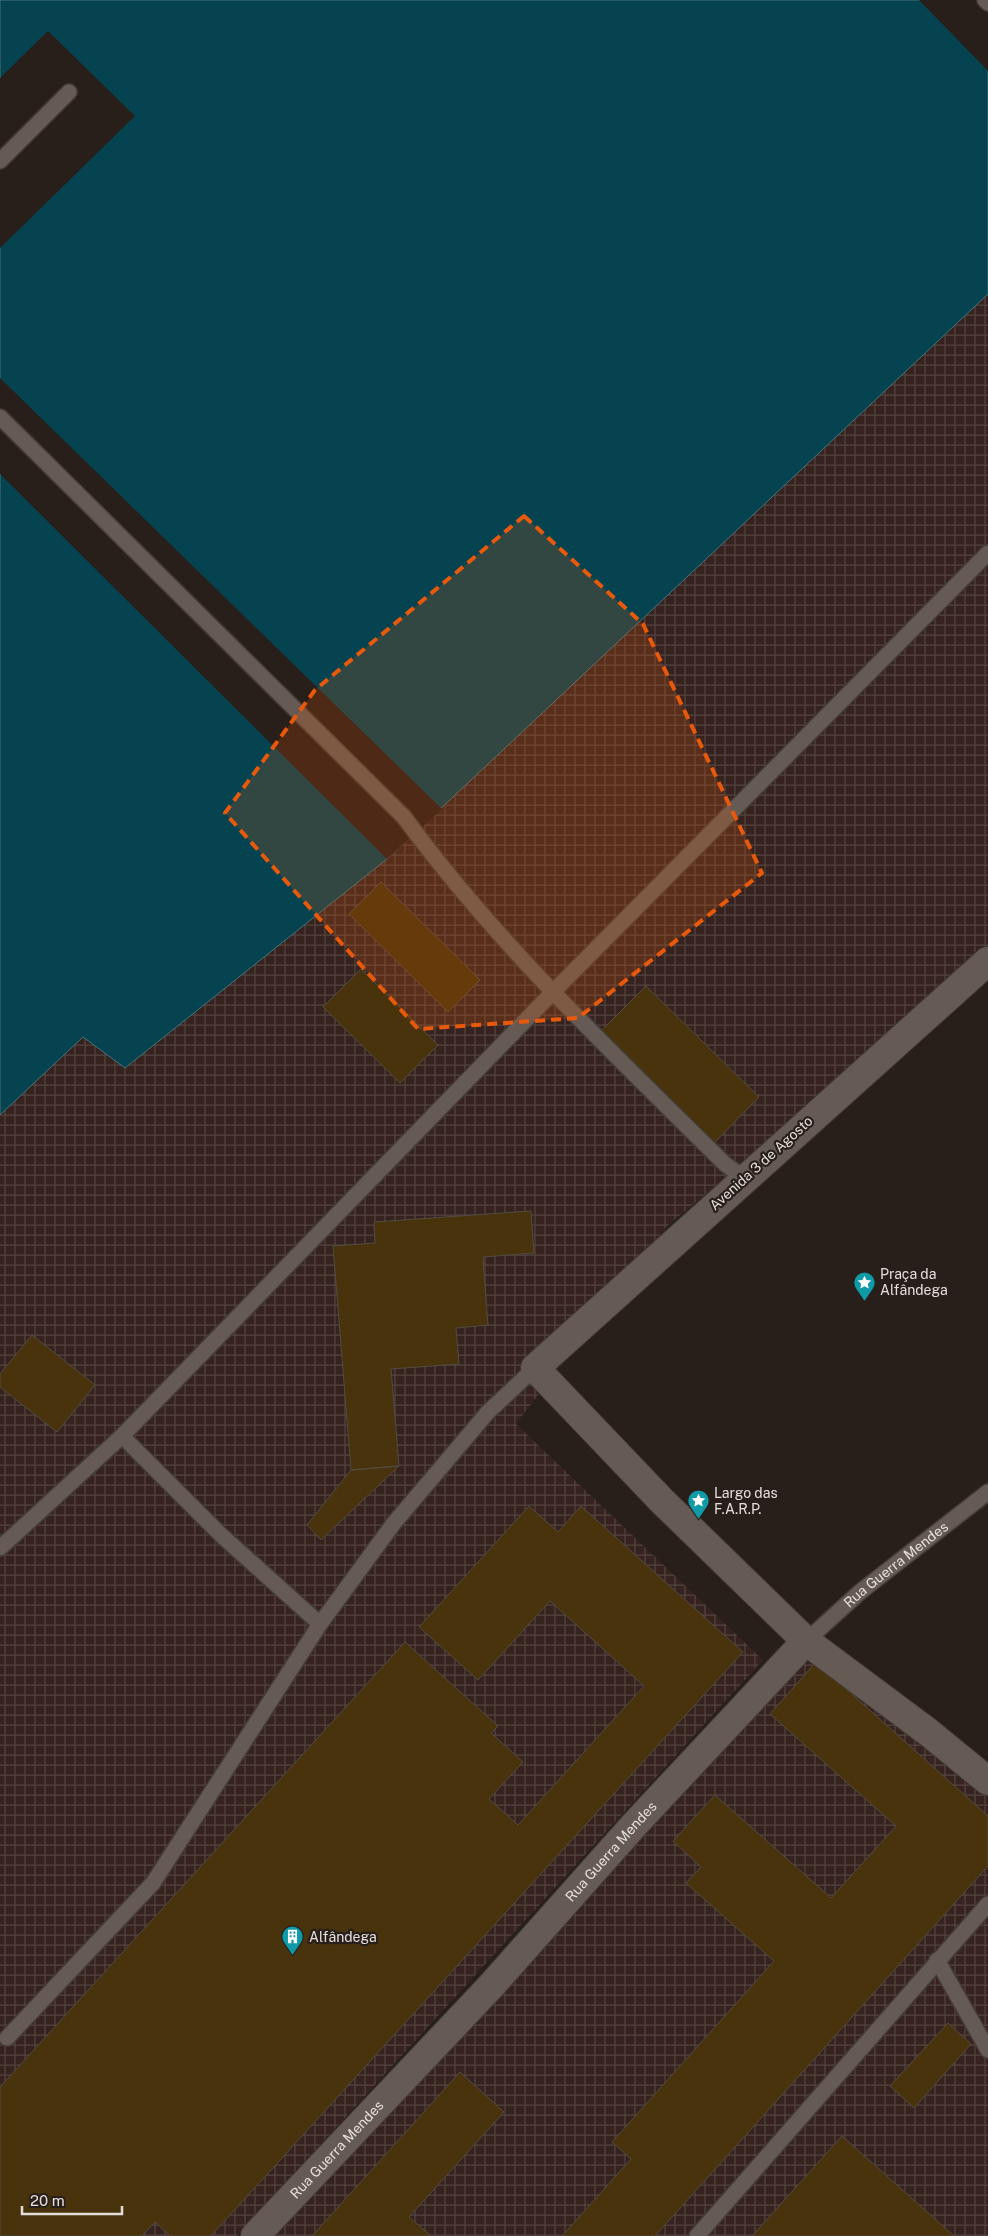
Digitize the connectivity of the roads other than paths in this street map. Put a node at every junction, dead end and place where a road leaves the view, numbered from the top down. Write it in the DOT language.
graph roads {
  1 [pos="69,92"];
  2 [pos="0,161"];
  3 [pos="0,417"];
  4 [pos="988,554"];
  5 [pos="988,961"];
  6 [pos="553,992"];
  7 [pos="744,1178"];
  8 [pos="536,1368"];
  9 [pos="122,1436"];
  10 [pos="988,1492"];
  11 [pos="0,1548"];
  12 [pos="320,1624"];
  13 [pos="806,1641"];
  14 [pos="988,1782"];
  15 [pos="988,1904"];
  16 [pos="937,1960"];
  17 [pos="2,2037"];
  18 [pos="988,2050"];
  19 [pos="255,2236"];
  20 [pos="697,2236"];
  1 -- 2 [label="lane"];
  3 -- 6 [label="lane"];
  4 -- 6 [label="lane"];
  5 -- 7 [label="street, Avenida 3 de Agosto"];
  6 -- 7 [label="lane"];
  6 -- 9 [label="lane"];
  7 -- 8 [label="street, Avenida 3 de Agosto"];
  8 -- 12 [label="lane"];
  8 -- 13 [label="street"];
  9 -- 11 [label="lane"];
  9 -- 12 [label="lane"];
  10 -- 13 [label="lane, Rua Guerra Mendes"];
  12 -- 17 [label="lane"];
  13 -- 14 [label="street"];
  13 -- 19 [label="street, Rua Guerra Mendes"];
  15 -- 16 [label="lane"];
  16 -- 18 [label="lane"];
  16 -- 20 [label="lane"];
}
